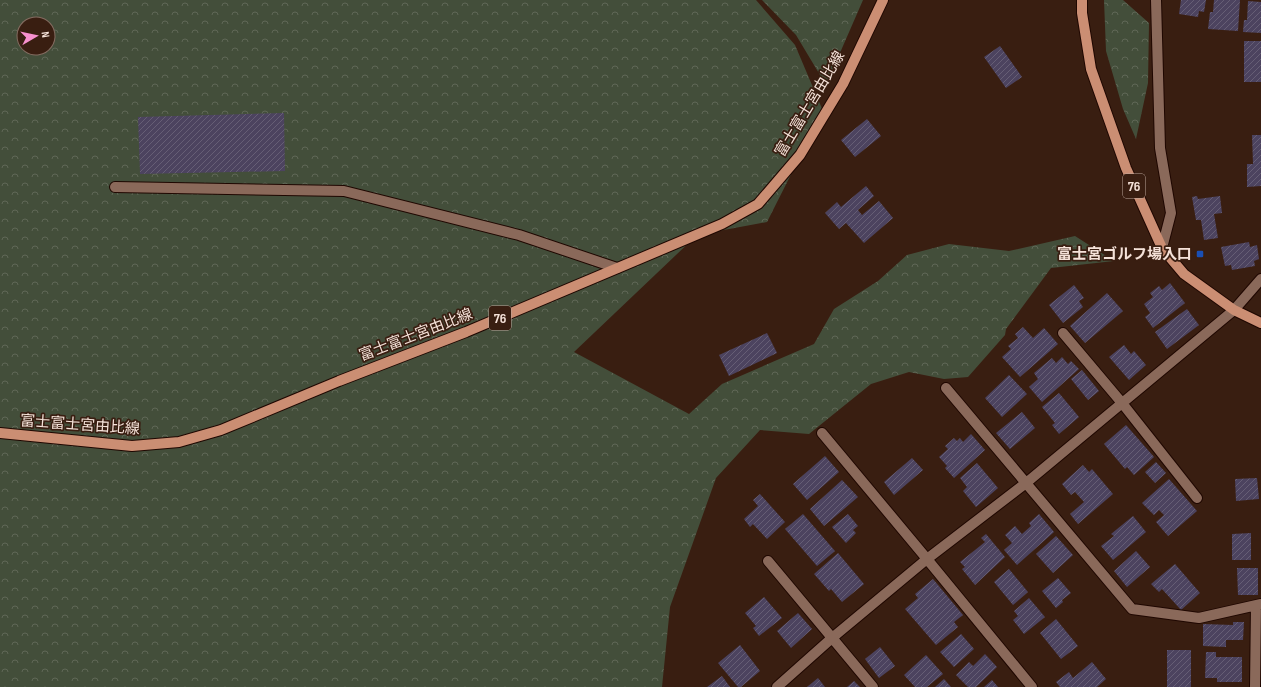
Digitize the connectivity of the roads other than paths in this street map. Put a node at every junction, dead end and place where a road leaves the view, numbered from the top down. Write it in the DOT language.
graph roads {
  1 [pos="883,0"];
  2 [pos="1082,0"];
  3 [pos="1156,0"];
  4 [pos="114,187"];
  5 [pos="1162,248"];
  6 [pos="617,268"];
  7 [pos="1261,279"];
  8 [pos="1234,310"];
  9 [pos="1261,323"];
  10 [pos="1063,333"];
  11 [pos="946,388"];
  12 [pos="1122,403"];
  13 [pos="0,433"];
  14 [pos="822,433"];
  15 [pos="1026,483"];
  16 [pos="1197,498"];
  17 [pos="927,559"];
  18 [pos="768,561"];
  19 [pos="1258,605"];
  20 [pos="832,638"];
  21 [pos="777,687"];
  22 [pos="874,687"];
  23 [pos="1032,687"];
  24 [pos="1255,687"];
  1 -- 6 [label="main road, 富士富士宮由比線 / 76"];
  2 -- 5 [label="main road, 76"];
  3 -- 5 [label="street"];
  4 -- 6 [label="street"];
  5 -- 8 [label="main road, 76"];
  6 -- 13 [label="main road, 富士富士宮由比線 / 76"];
  7 -- 8 [label="street"];
  8 -- 9 [label="main road, 76"];
  8 -- 12 [label="street"];
  10 -- 12 [label="street"];
  11 -- 15 [label="street"];
  12 -- 15 [label="street"];
  12 -- 16 [label="street"];
  14 -- 17 [label="street"];
  15 -- 17 [label="street"];
  15 -- 19 [label="street"];
  17 -- 20 [label="street"];
  17 -- 23 [label="street"];
  18 -- 20 [label="street"];
  19 -- 24 [label="street"];
  20 -- 21 [label="street"];
  20 -- 22 [label="street"];
}
